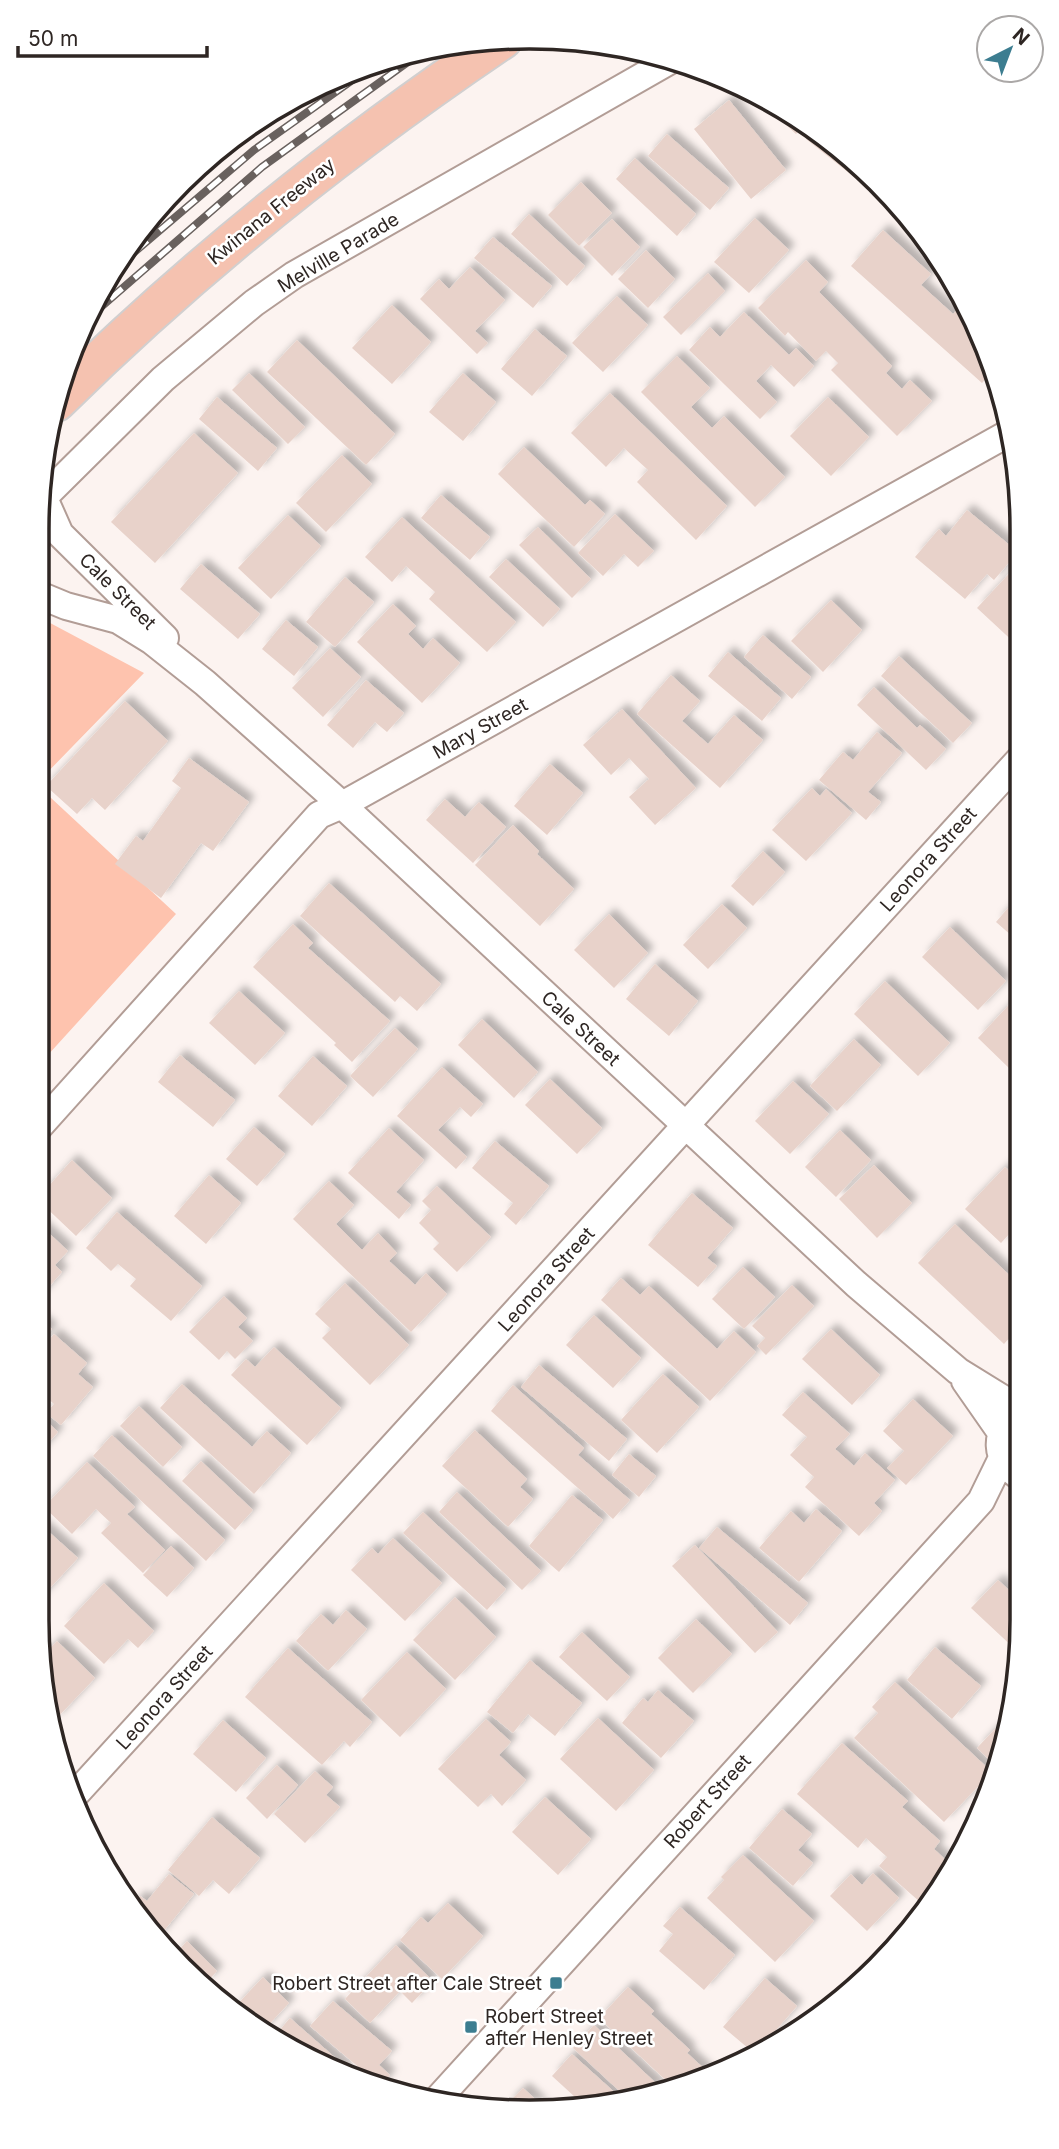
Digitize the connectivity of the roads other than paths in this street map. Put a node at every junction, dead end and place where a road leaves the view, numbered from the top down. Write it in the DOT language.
graph roads {
  1 [pos="485,51"];
  2 [pos="659,67"];
  3 [pos="71,387"];
  4 [pos="1001,437"];
  5 [pos="51,491"];
  6 [pos="49,514"];
  7 [pos="49,599"];
  8 [pos="205,683"];
  9 [pos="1010,770"];
  10 [pos="342,806"];
  11 [pos="49,1116"];
  12 [pos="686,1126"];
  13 [pos="958,1371"];
  14 [pos="1010,1405"];
  15 [pos="1010,1421"];
  16 [pos="1002,1446"];
  17 [pos="1010,1470"];
  18 [pos="1010,1490"];
  19 [pos="981,1501"];
  20 [pos="81,1789"];
  21 [pos="444,2092"];
  1 -- 3 [label="highway, Kwinana Freeway"];
  2 -- 5 [label="street, Melville Parade"];
  4 -- 10 [label="street, Mary Street"];
  6 -- 8 [label="street, Cale Street"];
  7 -- 8 [label="street, Cale Street"];
  8 -- 10 [label="street, Cale Street"];
  9 -- 12 [label="street, Leonora Street"];
  10 -- 11 [label="street, Mary Street"];
  10 -- 12 [label="street, Cale Street"];
  12 -- 13 [label="street, Cale Street"];
  12 -- 20 [label="street, Leonora Street"];
  13 -- 14 [label="street, Cale Street"];
  13 -- 16 [label="street, Cale Street"];
  15 -- 16 [label="street, Robert Street"];
  16 -- 17 [label="street, Cale Street"];
  16 -- 19 [label="street, Robert Street"];
  18 -- 19 [label="street, Robert Street"];
  19 -- 21 [label="street, Robert Street"];
}
